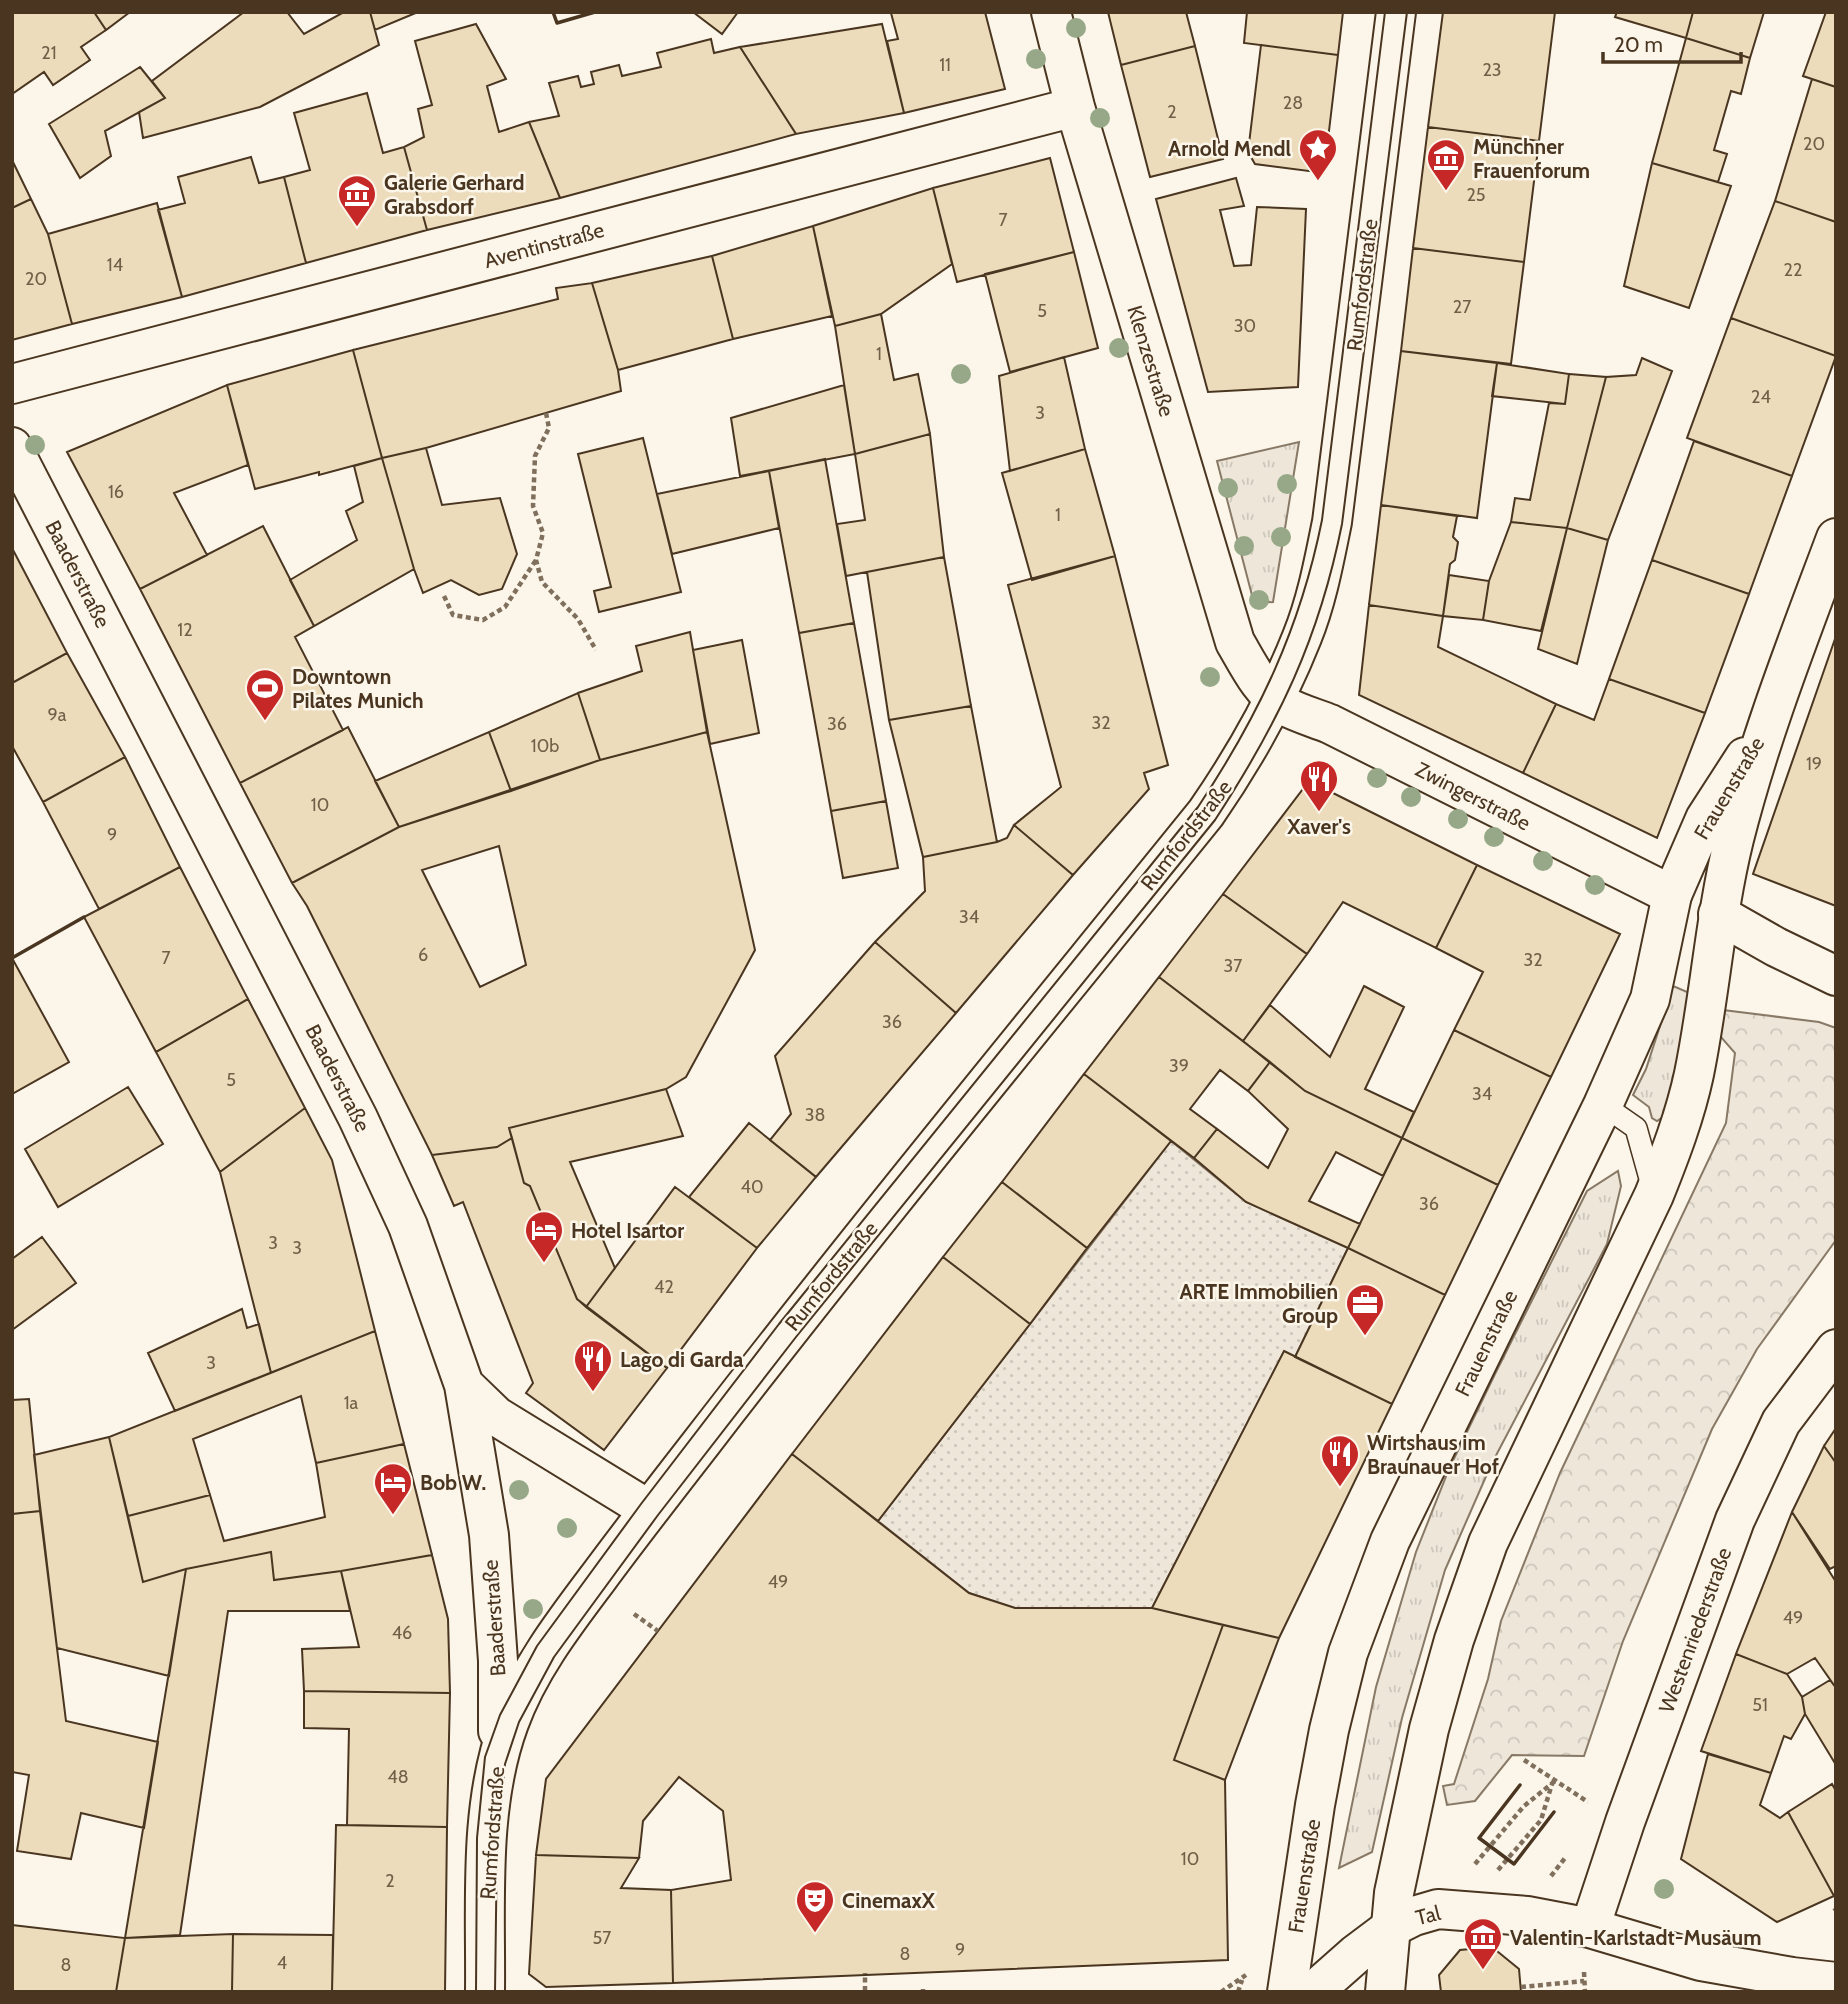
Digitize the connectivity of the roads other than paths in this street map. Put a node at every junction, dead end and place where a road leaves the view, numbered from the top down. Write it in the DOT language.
graph roads {
  1 [pos="1051,12"];
  2 [pos="1396,12"];
  3 [pos="1075,107"];
  4 [pos="12,384"];
  5 [pos="12,447"];
  6 [pos="1836,538"];
  7 [pos="1274,698"];
  8 [pos="1767,723"];
  9 [pos="1672,895"];
  10 [pos="1718,914"];
  11 [pos="1836,976"];
  12 [pos="1603,1105"];
  13 [pos="1654,1195"];
  14 [pos="1836,1349"];
  15 [pos="464,1385"];
  16 [pos="649,1510"];
  17 [pos="496,1761"];
  18 [pos="1392,1927"];
  19 [pos="1590,1928"];
  20 [pos="1836,1982"];
  21 [pos="485,1992"];
  22 [pos="1287,1992"];
  23 [pos="1313,1992"];
  24 [pos="1385,1992"];
  1 -- 3 [label="street, Klenzestraße"];
  2 -- 7 [label="street, Rumfordstraße"];
  3 -- 4 [label="street, Aventinstraße"];
  3 -- 7 [label="street, Klenzestraße"];
  5 -- 15 [label="street, Baaderstraße"];
  6 -- 8 [label="street, Frauenstraße"];
  7 -- 9 [label="street, Zwingerstraße"];
  7 -- 16 [label="street, Rumfordstraße"];
  8 -- 9 [label="street, Frauenstraße"];
  8 -- 10 [label="street, Frauenstraße"];
  9 -- 12 [label="street, Frauenstraße"];
  10 -- 11 [label="street"];
  10 -- 13 [label="street, Frauenstraße"];
  12 -- 13 [label="lane"];
  12 -- 22 [label="street, Frauenstraße"];
  13 -- 18 [label="street, Frauenstraße"];
  14 -- 19 [label="street, Westenriederstraße"];
  15 -- 16 [label="street"];
  15 -- 17 [label="street, Baaderstraße"];
  16 -- 17 [label="street, Rumfordstraße"];
  17 -- 21 [label="street, Rumfordstraße"];
  18 -- 19 [label="street, Tal"];
  18 -- 23 [label="street, Tal"];
  18 -- 24 [label="street, Frauenstraße"];
  19 -- 20 [label="street, Tal"];
}
